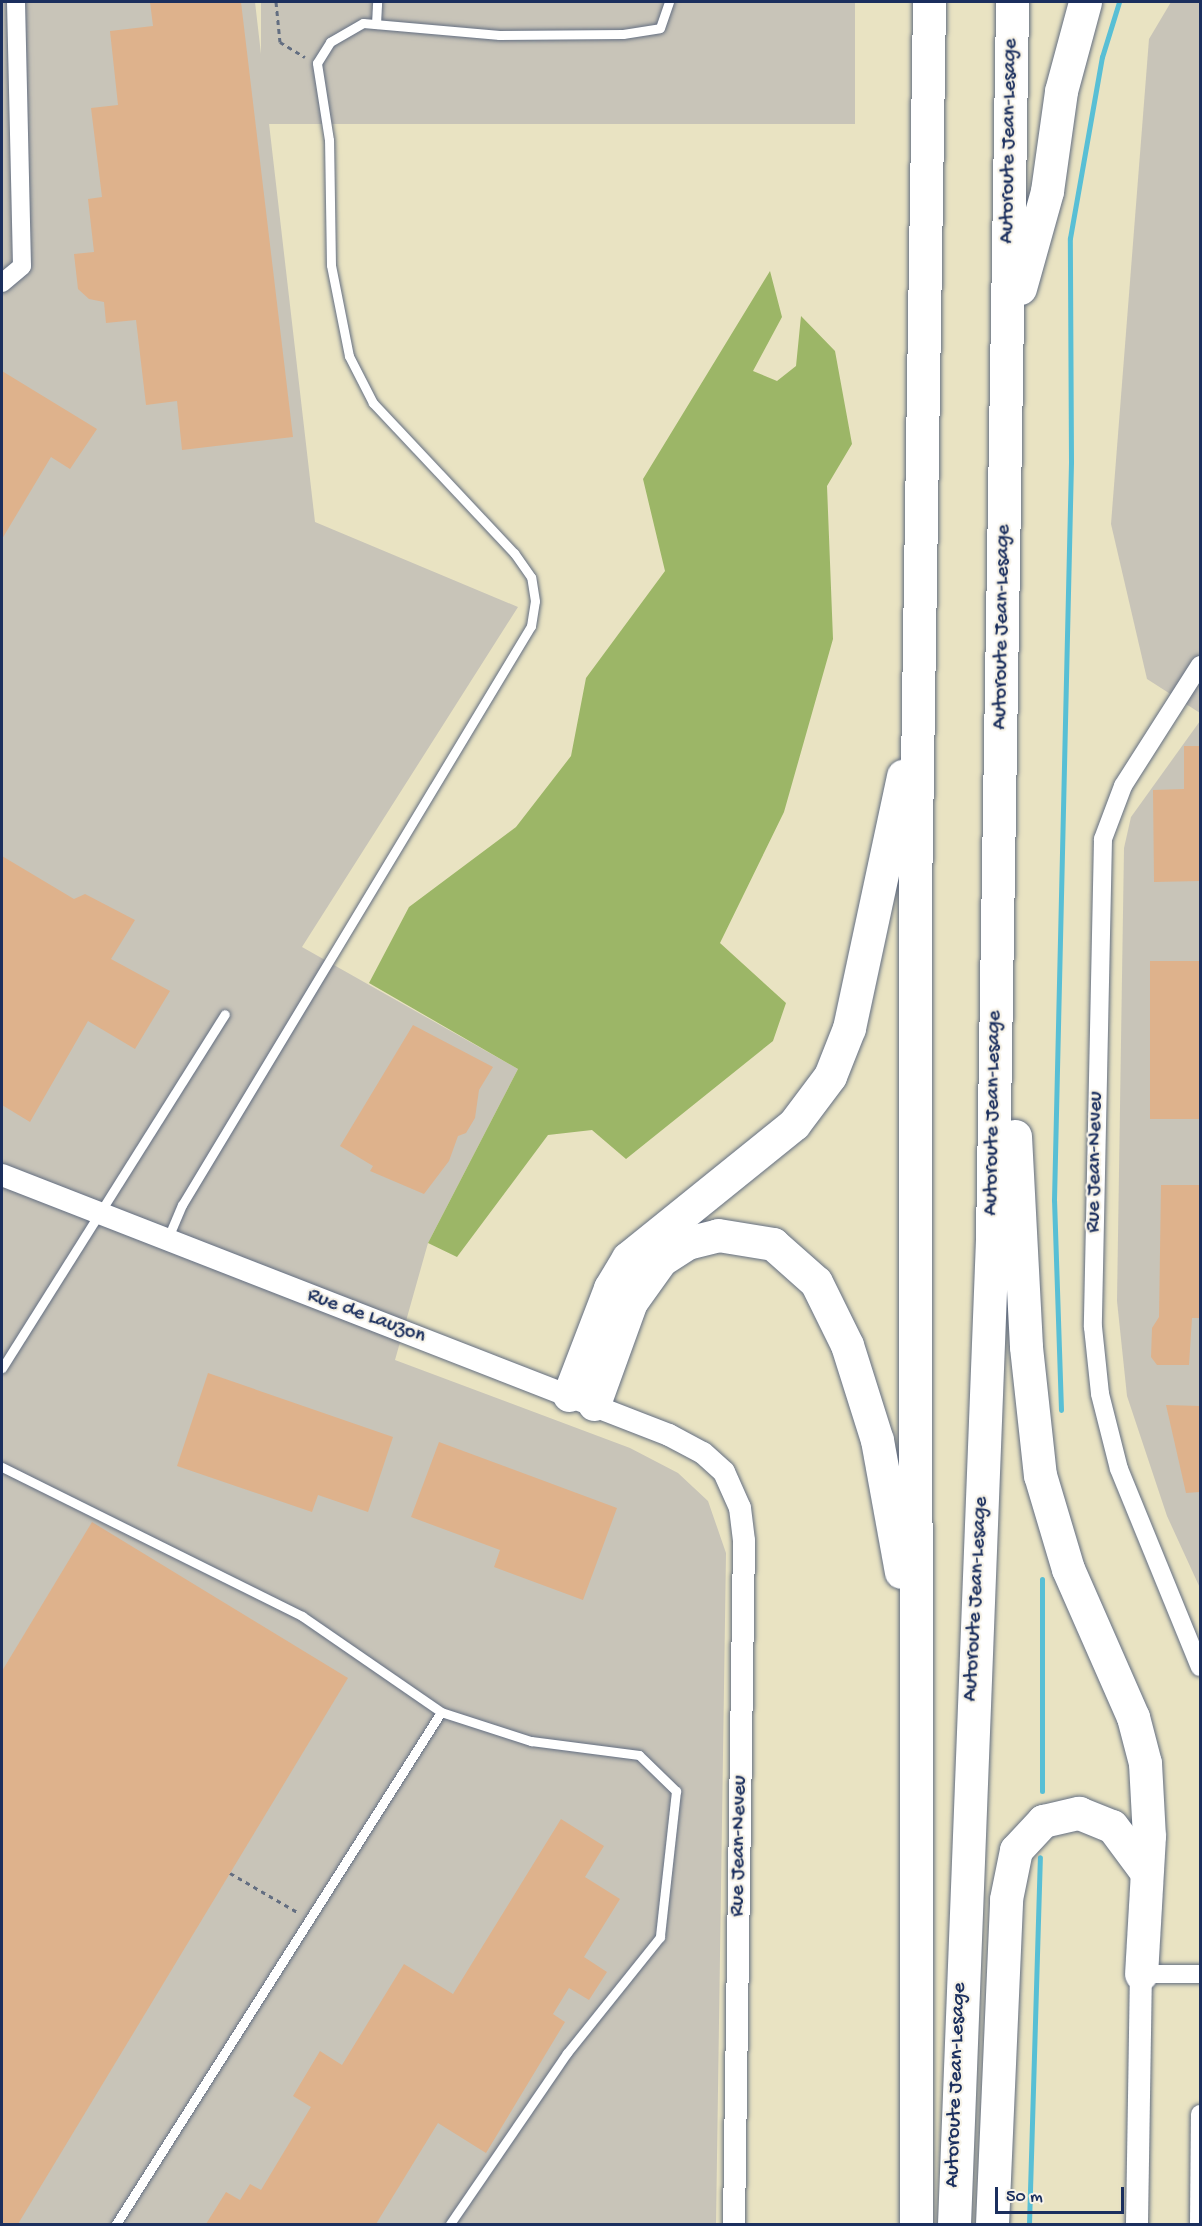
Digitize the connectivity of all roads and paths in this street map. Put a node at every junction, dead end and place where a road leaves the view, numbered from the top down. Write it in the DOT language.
graph roads {
  1 [pos="16,2"];
  2 [pos="276,2"];
  3 [pos="377,2"];
  4 [pos="669,2"];
  5 [pos="1012,2"];
  6 [pos="1085,2"];
  7 [pos="928,11"];
  8 [pos="376,24"];
  9 [pos="317,63"];
  10 [pos="2,283"];
  11 [pos="1008,333"];
  12 [pos="1198,675"];
  13 [pos="917,716"];
  14 [pos="997,972"];
  15 [pos="225,1014"];
  16 [pos="2,1175"];
  17 [pos="98,1216"];
  18 [pos="166,1242"];
  19 [pos="2,1368"];
  20 [pos="582,1399"];
  21 [pos="2,1467"];
  22 [pos="724,1472"];
  23 [pos="1200,1667"];
  24 [pos="919,1668"];
  25 [pos="441,1713"];
  26 [pos="1144,1869"];
  27 [pos="230,1873"];
  28 [pos="310,1919"];
  29 [pos="1141,1974"];
  30 [pos="1200,1974"];
  31 [pos="1200,2114"];
  32 [pos="116,2224"];
  33 [pos="450,2224"];
  34 [pos="734,2224"];
  35 [pos="916,2224"];
  36 [pos="954,2224"];
  37 [pos="992,2224"];
  38 [pos="1137,2224"];
  39 [pos="1199,2224"];
  1 -- 10 [label="street"];
  2 -- 9 [label="path"];
  3 -- 8 [label="lane"];
  4 -- 8 [label="lane"];
  5 -- 11 [label="highway, Autoroute Jean-Lesage"];
  6 -- 11 [label="highway"];
  7 -- 13 [label="highway, Autoroute Jean-Lesage"];
  8 -- 9 [label="lane"];
  9 -- 18 [label="lane"];
  11 -- 14 [label="highway, Autoroute Jean-Lesage"];
  12 -- 23 [label="street, Rue Jean-Neveu"];
  13 -- 20 [label="highway"];
  13 -- 24 [label="highway, Autoroute Jean-Lesage"];
  14 -- 26 [label="highway"];
  14 -- 36 [label="highway, Autoroute Jean-Lesage"];
  15 -- 17 [label="lane"];
  16 -- 17 [label="street, Rue de Lauzon"];
  17 -- 18 [label="street, Rue de Lauzon"];
  17 -- 19 [label="lane"];
  18 -- 20 [label="street, Rue de Lauzon"];
  20 -- 22 [label="street, Rue de Lauzon"];
  20 -- 24 [label="highway"];
  21 -- 25 [label="lane"];
  22 -- 34 [label="street, Rue Jean-Neveu"];
  24 -- 35 [label="highway, Autoroute Jean-Lesage"];
  25 -- 28 [label="lane"];
  25 -- 33 [label="lane"];
  26 -- 29 [label="highway"];
  26 -- 37 [label="highway"];
  27 -- 28 [label="path"];
  28 -- 32 [label="lane"];
  29 -- 30 [label="street"];
  29 -- 38 [label="street"];
  31 -- 39 [label="street"];
}
